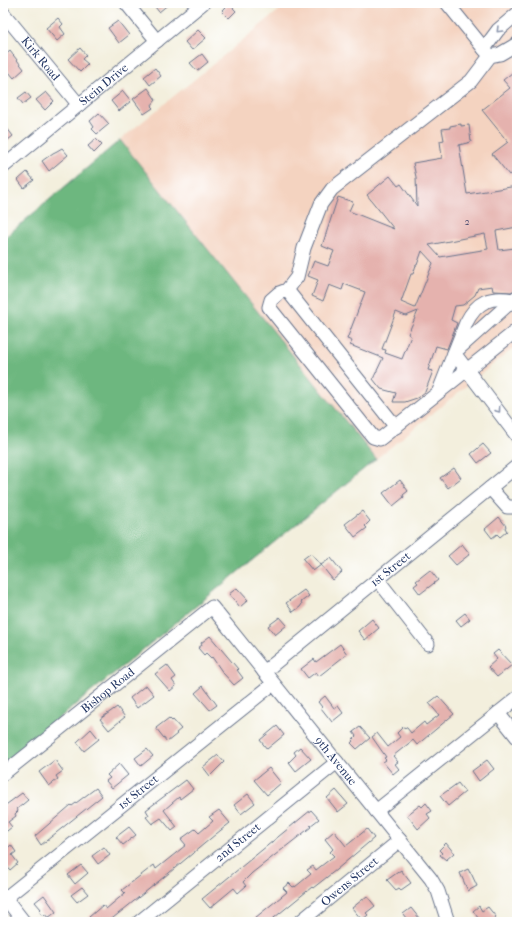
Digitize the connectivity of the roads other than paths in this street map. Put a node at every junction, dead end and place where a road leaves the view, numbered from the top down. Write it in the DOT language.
graph roads {
  1 [pos="126,3"];
  2 [pos="203,3"];
  3 [pos="447,3"];
  4 [pos="3,13"];
  5 [pos="517,14"];
  6 [pos="157,41"];
  7 [pos="517,44"];
  8 [pos="487,52"];
  9 [pos="79,105"];
  10 [pos="3,167"];
  11 [pos="287,290"];
  12 [pos="515,298"];
  13 [pos="517,330"];
  14 [pos="454,353"];
  15 [pos="467,370"];
  16 [pos="439,393"];
  17 [pos="396,427"];
  18 [pos="517,436"];
  19 [pos="516,471"];
  20 [pos="490,488"];
  21 [pos="512,507"];
  22 [pos="378,580"];
  23 [pos="212,607"];
  24 [pos="428,644"];
  25 [pos="264,672"];
  26 [pos="273,684"];
  27 [pos="517,698"];
  28 [pos="498,713"];
  29 [pos="517,737"];
  30 [pos="337,762"];
  31 [pos="3,774"];
  32 [pos="376,811"];
  33 [pos="400,840"];
  34 [pos="4,898"];
  35 [pos="24,922"];
  36 [pos="139,922"];
  37 [pos="300,922"];
  38 [pos="448,922"];
  1 -- 6 [label="street"];
  2 -- 6 [label="street, Stein Drive"];
  3 -- 8 [label="street"];
  4 -- 9 [label="street, Kirk Road"];
  5 -- 8 [label="street, one-way"];
  6 -- 9 [label="street, Stein Drive"];
  7 -- 8 [label="street"];
  8 -- 11 [label="street"];
  9 -- 10 [label="street, Stein Drive"];
  11 -- 17 [label="street"];
  11 -- 17 [label="street"];
  12 -- 14 [label="street"];
  12 -- 14 [label="street"];
  13 -- 15 [label="street"];
  14 -- 15 [label="street"];
  14 -- 16 [label="street"];
  15 -- 16 [label="street"];
  15 -- 18 [label="street, one-way"];
  16 -- 17 [label="street"];
  19 -- 20 [label="street, 1st Street"];
  20 -- 21 [label="street"];
  20 -- 22 [label="street, 1st Street"];
  22 -- 24 [label="street"];
  22 -- 25 [label="street, 1st Street"];
  23 -- 25 [label="street, 9th Avenue"];
  23 -- 31 [label="street, Bishop Road"];
  25 -- 26 [label="street, 9th Avenue"];
  26 -- 30 [label="street, 9th Avenue"];
  26 -- 34 [label="street, 1st Street"];
  27 -- 28 [label="street"];
  28 -- 29 [label="street"];
  28 -- 32 [label="street"];
  30 -- 32 [label="street, 9th Avenue"];
  30 -- 36 [label="street, 2nd Street"];
  32 -- 33 [label="street, 9th Avenue"];
  33 -- 37 [label="street, Owens Street"];
  33 -- 38 [label="street, 9th Avenue"];
  34 -- 35 [label="street"];
}
